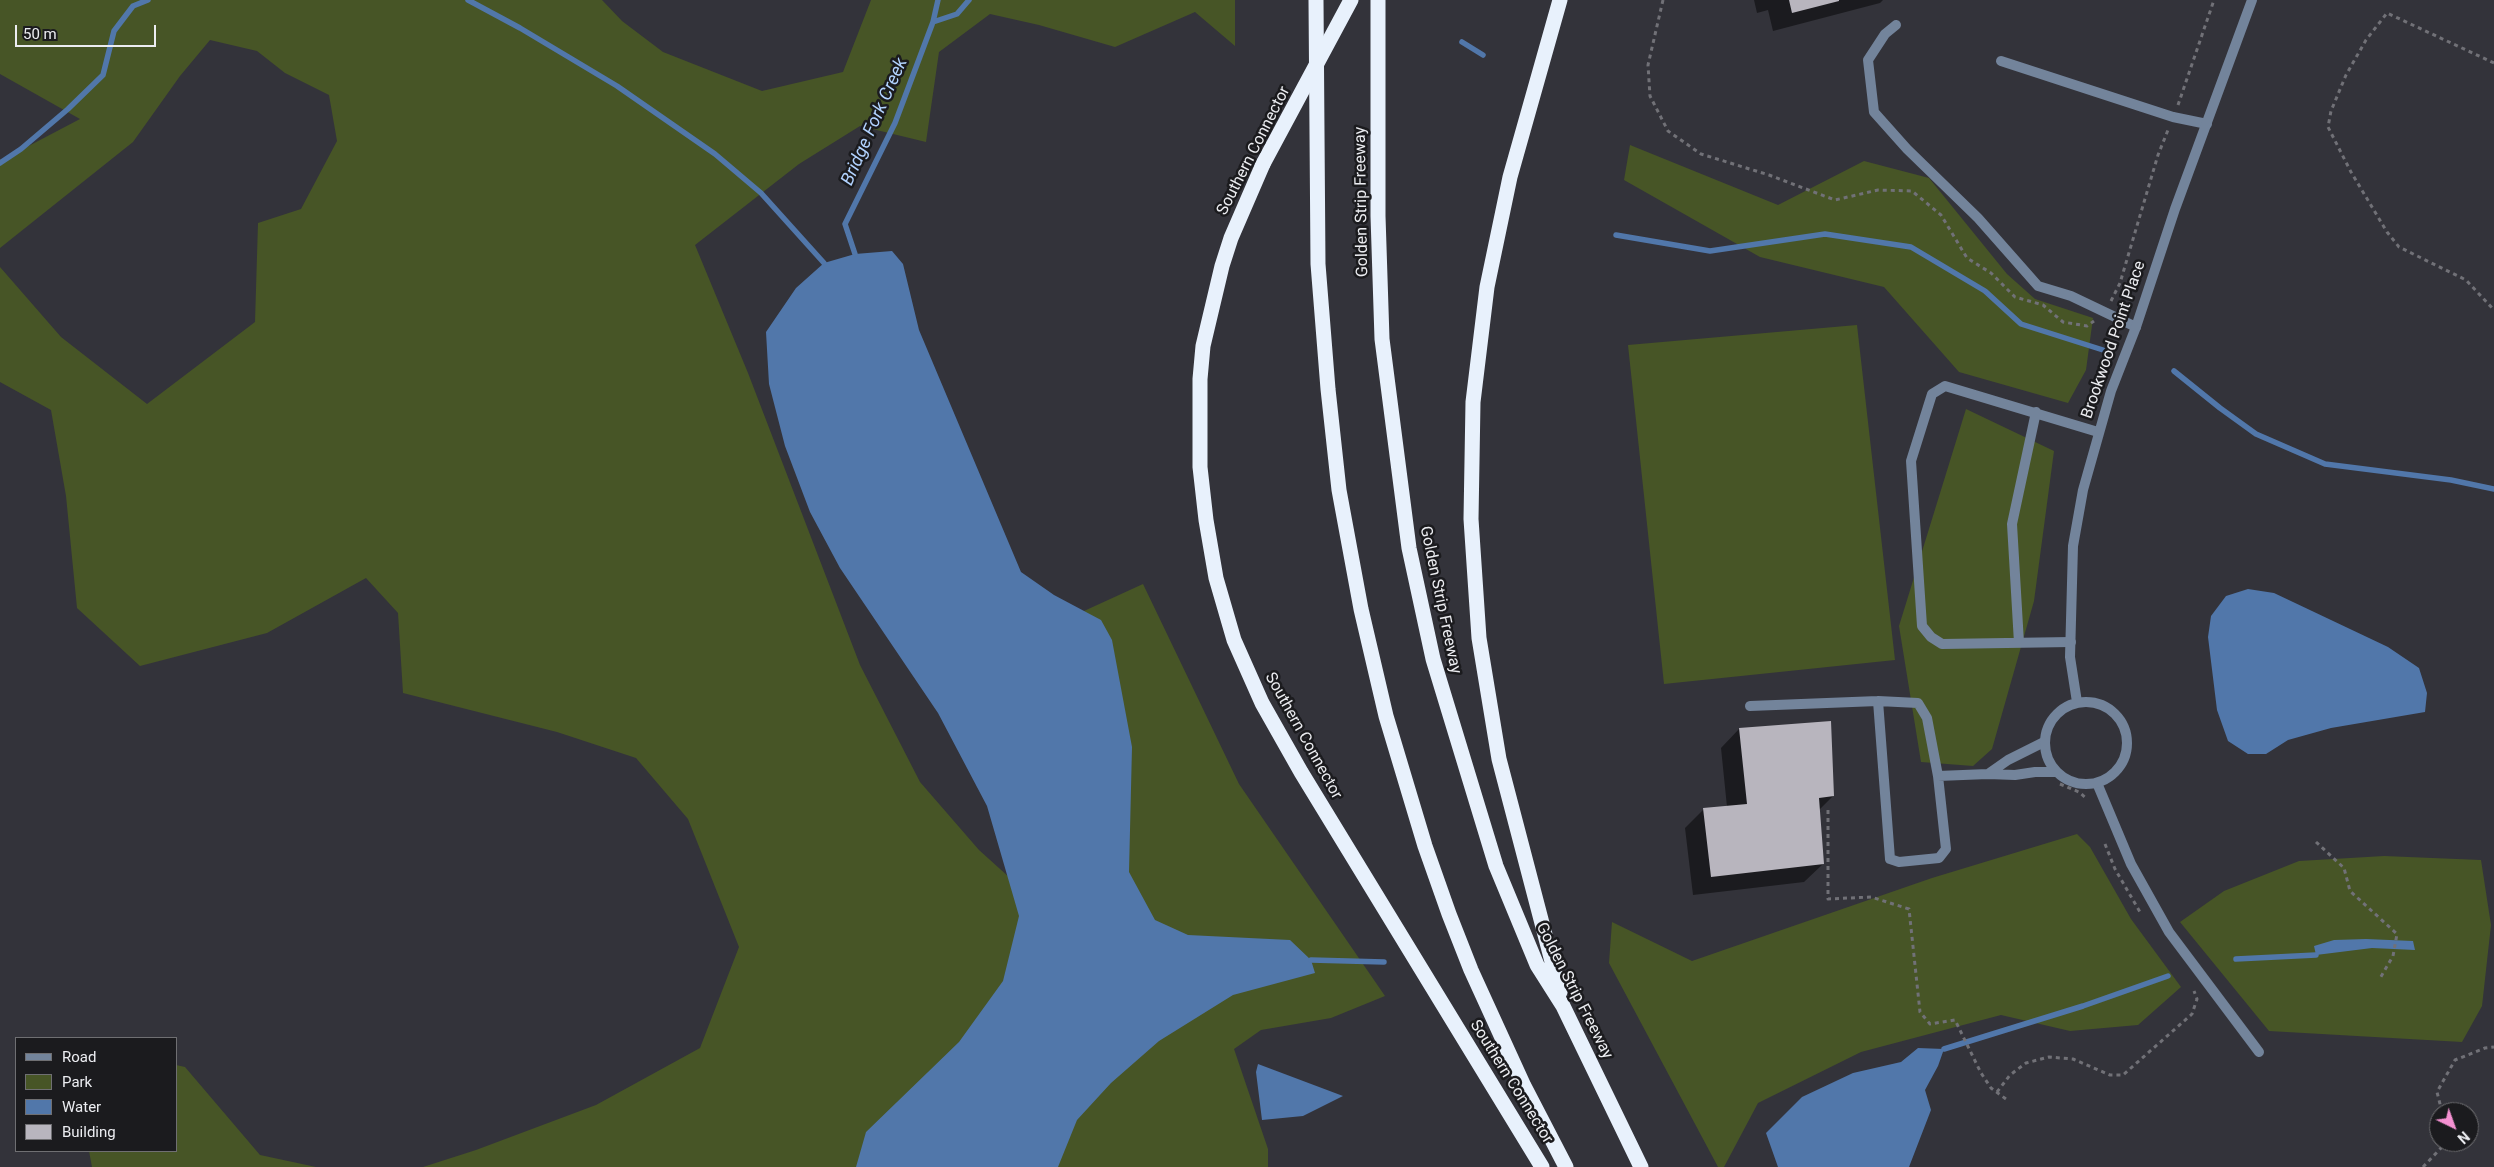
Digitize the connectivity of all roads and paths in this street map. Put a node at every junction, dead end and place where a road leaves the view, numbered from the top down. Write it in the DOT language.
graph roads {
  1 [pos="1316,0"];
  2 [pos="1351,0"];
  3 [pos="1378,0"];
  4 [pos="1560,0"];
  5 [pos="2214,0"];
  6 [pos="2252,0"];
  7 [pos="1896,25"];
  8 [pos="2202,33"];
  9 [pos="2001,61"];
  10 [pos="2494,63"];
  11 [pos="2207,124"];
  12 [pos="2494,310"];
  13 [pos="2136,326"];
  14 [pos="2036,412"];
  15 [pos="2098,432"];
  16 [pos="2071,642"];
  17 [pos="2019,643"];
  18 [pos="1878,701"];
  19 [pos="2077,702"];
  20 [pos="1750,706"];
  21 [pos="2044,742"];
  22 [pos="1988,774"];
  23 [pos="1938,776"];
  24 [pos="2055,777"];
  25 [pos="2097,783"];
  26 [pos="2090,806"];
  27 [pos="1828,810"];
  28 [pos="2104,842"];
  29 [pos="2316,842"];
  30 [pos="2141,915"];
  31 [pos="2379,980"];
  32 [pos="2193,990"];
  33 [pos="1563,1006"];
  34 [pos="2494,1047"];
  35 [pos="2259,1052"];
  36 [pos="1997,1092"];
  37 [pos="2006,1099"];
  38 [pos="2440,1102"];
  39 [pos="2438,1152"];
  40 [pos="1542,1167"];
  41 [pos="1566,1167"];
  42 [pos="1641,1167"];
  43 [pos="2423,1167"];
  1 -- 41 [label="highway"];
  2 -- 40 [label="highway, Southern Connector, bridge"];
  3 -- 33 [label="highway, Golden Strip Freeway"];
  4 -- 33 [label="highway"];
  5 -- 8 [label="path"];
  6 -- 11 [label="street, Brookwood Point Place"];
  7 -- 13 [label="street"];
  9 -- 11 [label="street"];
  10 -- 12 [label="path"];
  11 -- 13 [label="street, Brookwood Point Place"];
  13 -- 15 [label="street, Brookwood Point Place"];
  14 -- 15 [label="street"];
  14 -- 17 [label="street"];
  14 -- 17 [label="street"];
  15 -- 16 [label="street, Brookwood Point Place"];
  16 -- 17 [label="street"];
  16 -- 19 [label="street, Brookwood Point Place"];
  18 -- 20 [label="street"];
  18 -- 23 [label="street"];
  18 -- 23 [label="street"];
  19 -- 21 [label="street"];
  19 -- 25 [label="street"];
  21 -- 22 [label="street"];
  21 -- 24 [label="street"];
  22 -- 23 [label="street"];
  22 -- 24 [label="street"];
  24 -- 25 [label="street"];
  24 -- 26 [label="path"];
  25 -- 35 [label="street"];
  27 -- 36 [label="path"];
  28 -- 30 [label="path"];
  29 -- 31 [label="path"];
  32 -- 36 [label="path"];
  33 -- 42 [label="highway, Golden Strip Freeway"];
  34 -- 38 [label="path"];
  36 -- 37 [label="path"];
  39 -- 43 [label="path"];
}
